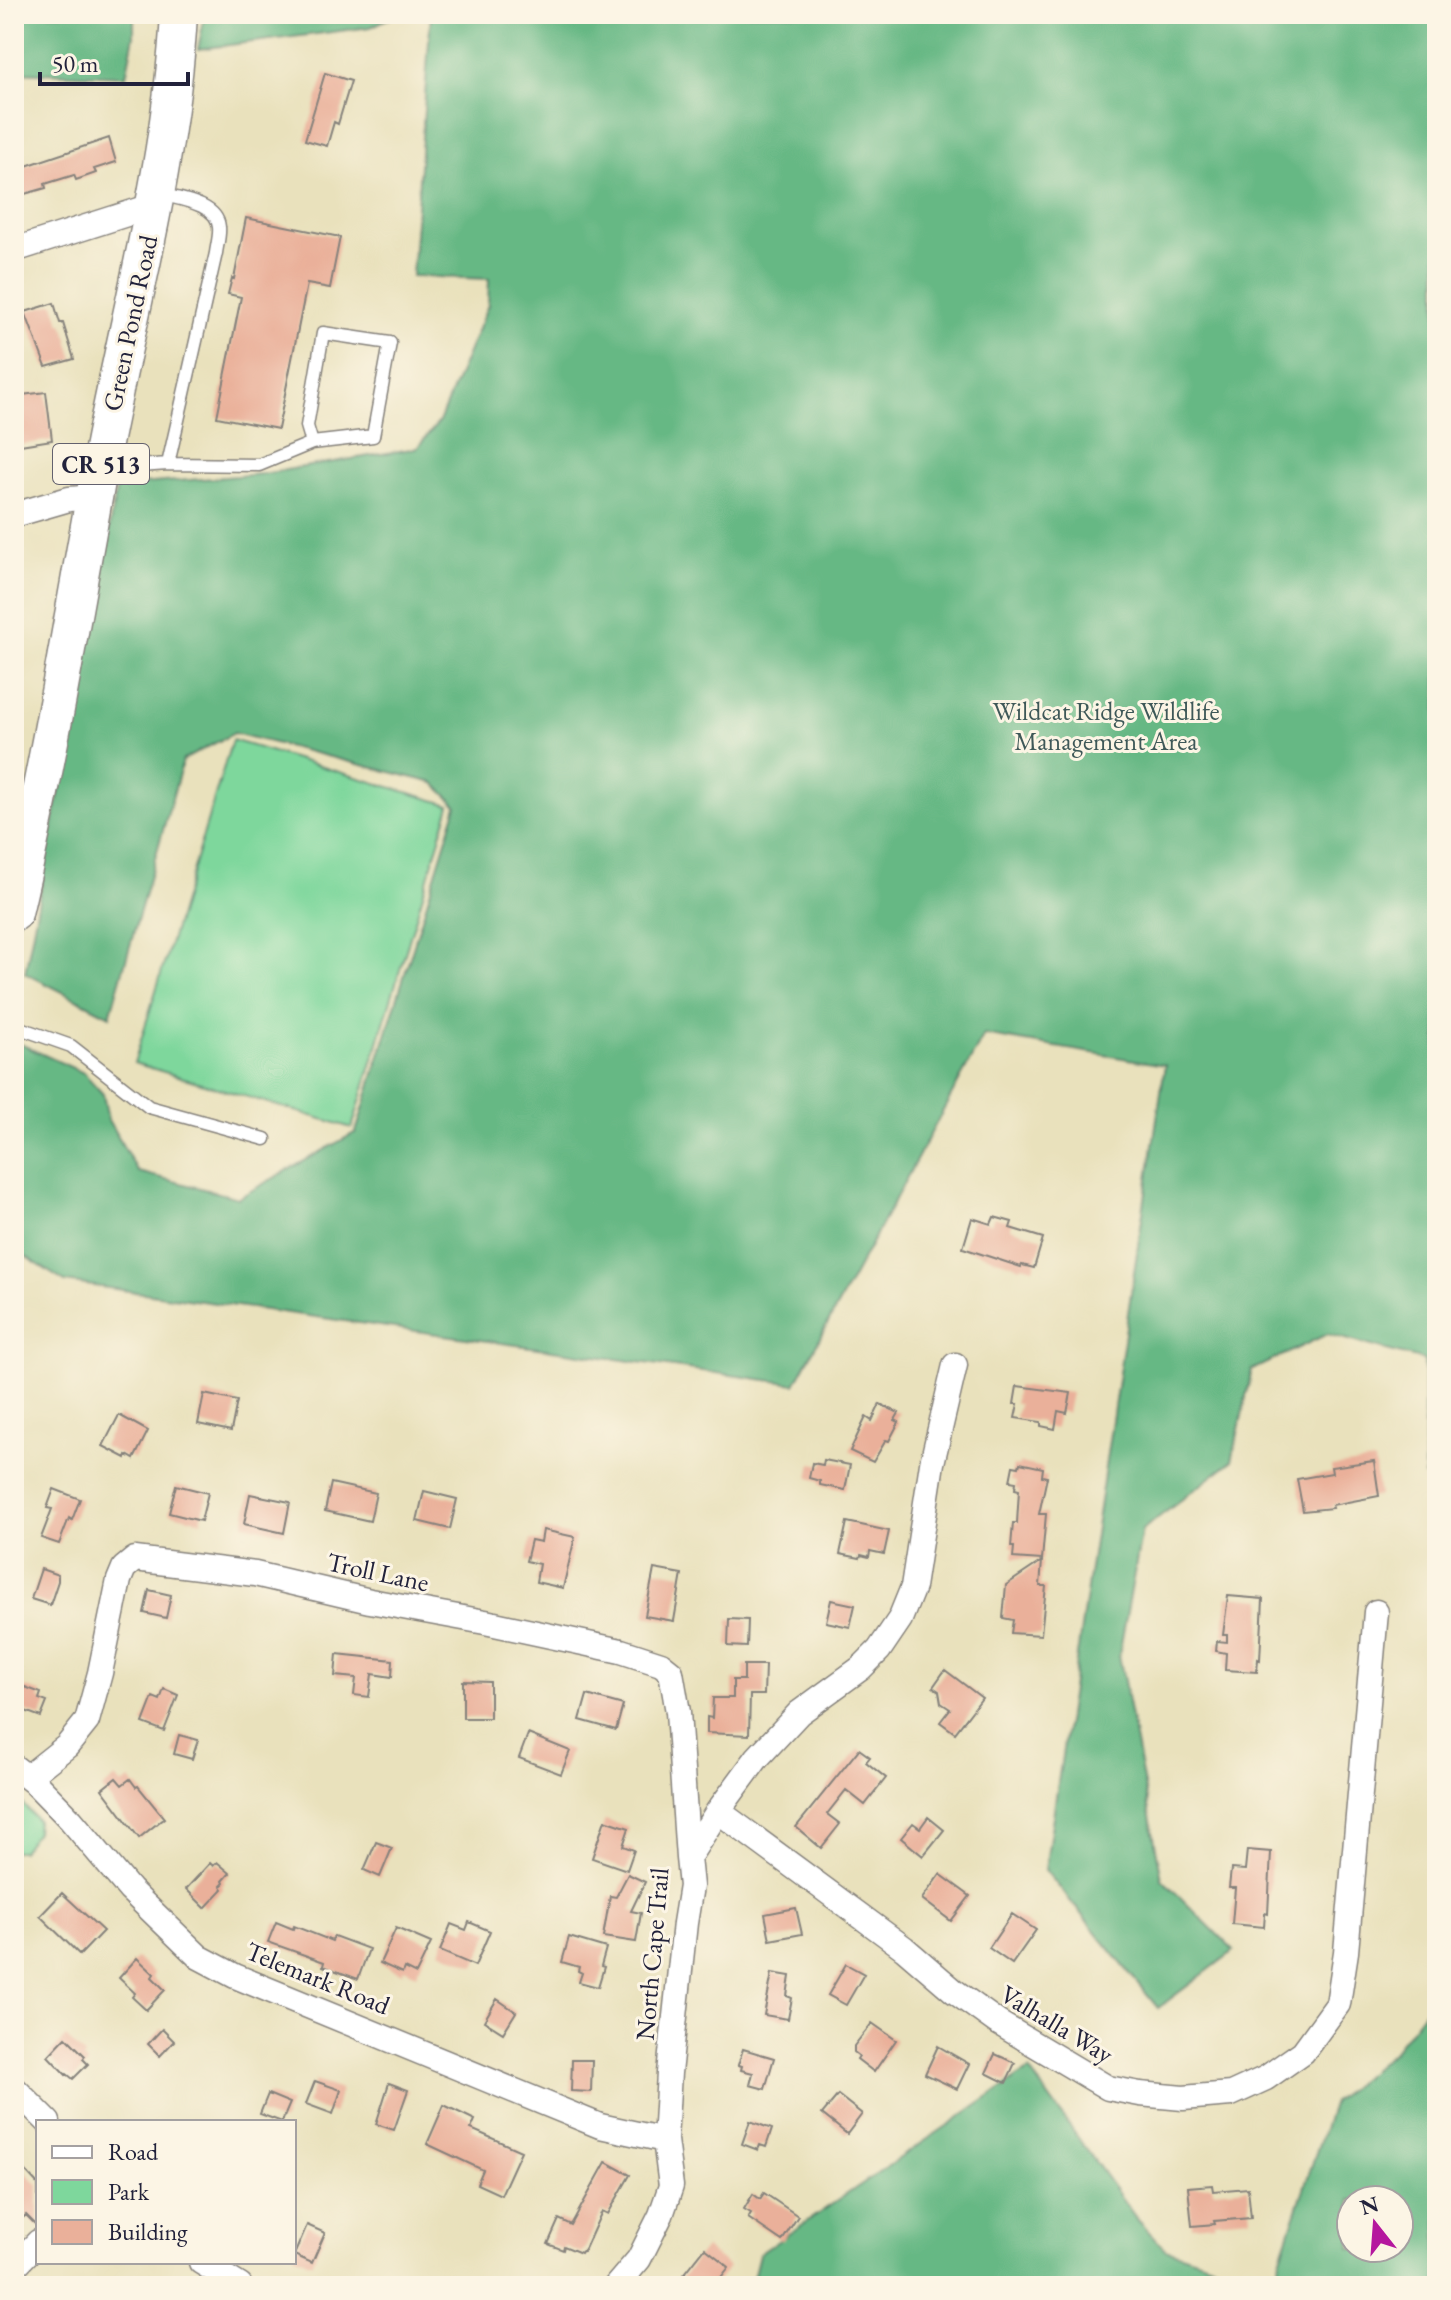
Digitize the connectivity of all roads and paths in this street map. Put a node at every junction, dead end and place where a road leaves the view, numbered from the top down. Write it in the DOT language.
graph roads {
  1 [pos="179,14"];
  2 [pos="156,199"];
  3 [pos="14,250"];
  4 [pos="312,443"];
  5 [pos="168,464"];
  6 [pos="98,481"];
  7 [pos="14,515"];
  8 [pos="14,913"];
  9 [pos="14,1026"];
  10 [pos="265,1139"];
  11 [pos="955,1365"];
  12 [pos="1376,1612"];
  13 [pos="21,1772"];
  14 [pos="718,1811"];
  15 [pos="688,1858"];
  16 [pos="14,2088"];
  17 [pos="46,2120"];
  18 [pos="665,2140"];
  19 [pos="36,2244"];
  20 [pos="204,2264"];
  21 [pos="14,2267"];
  22 [pos="240,2286"];
  23 [pos="616,2286"];
  1 -- 2 [label="main road, Green Pond Road / CR 513"];
  2 -- 3 [label="street"];
  2 -- 5 [label="lane"];
  2 -- 6 [label="main road, Green Pond Road / CR 513"];
  4 -- 4 [label="lane"];
  4 -- 5 [label="lane"];
  5 -- 6 [label="lane"];
  6 -- 7 [label="street"];
  6 -- 8 [label="main road, Green Pond Road / CR 513"];
  9 -- 10 [label="lane"];
  11 -- 14 [label="street, North Cape Trail"];
  12 -- 14 [label="street, Valhalla Way"];
  13 -- 15 [label="street, Troll Lane"];
  13 -- 18 [label="street, Telemark Road"];
  14 -- 15 [label="street, North Cape Trail"];
  15 -- 18 [label="street, North Cape Trail"];
  16 -- 17 [label="street"];
  18 -- 23 [label="street, North Cape Trail"];
  19 -- 21 [label="street"];
  20 -- 22 [label="street"];
}
